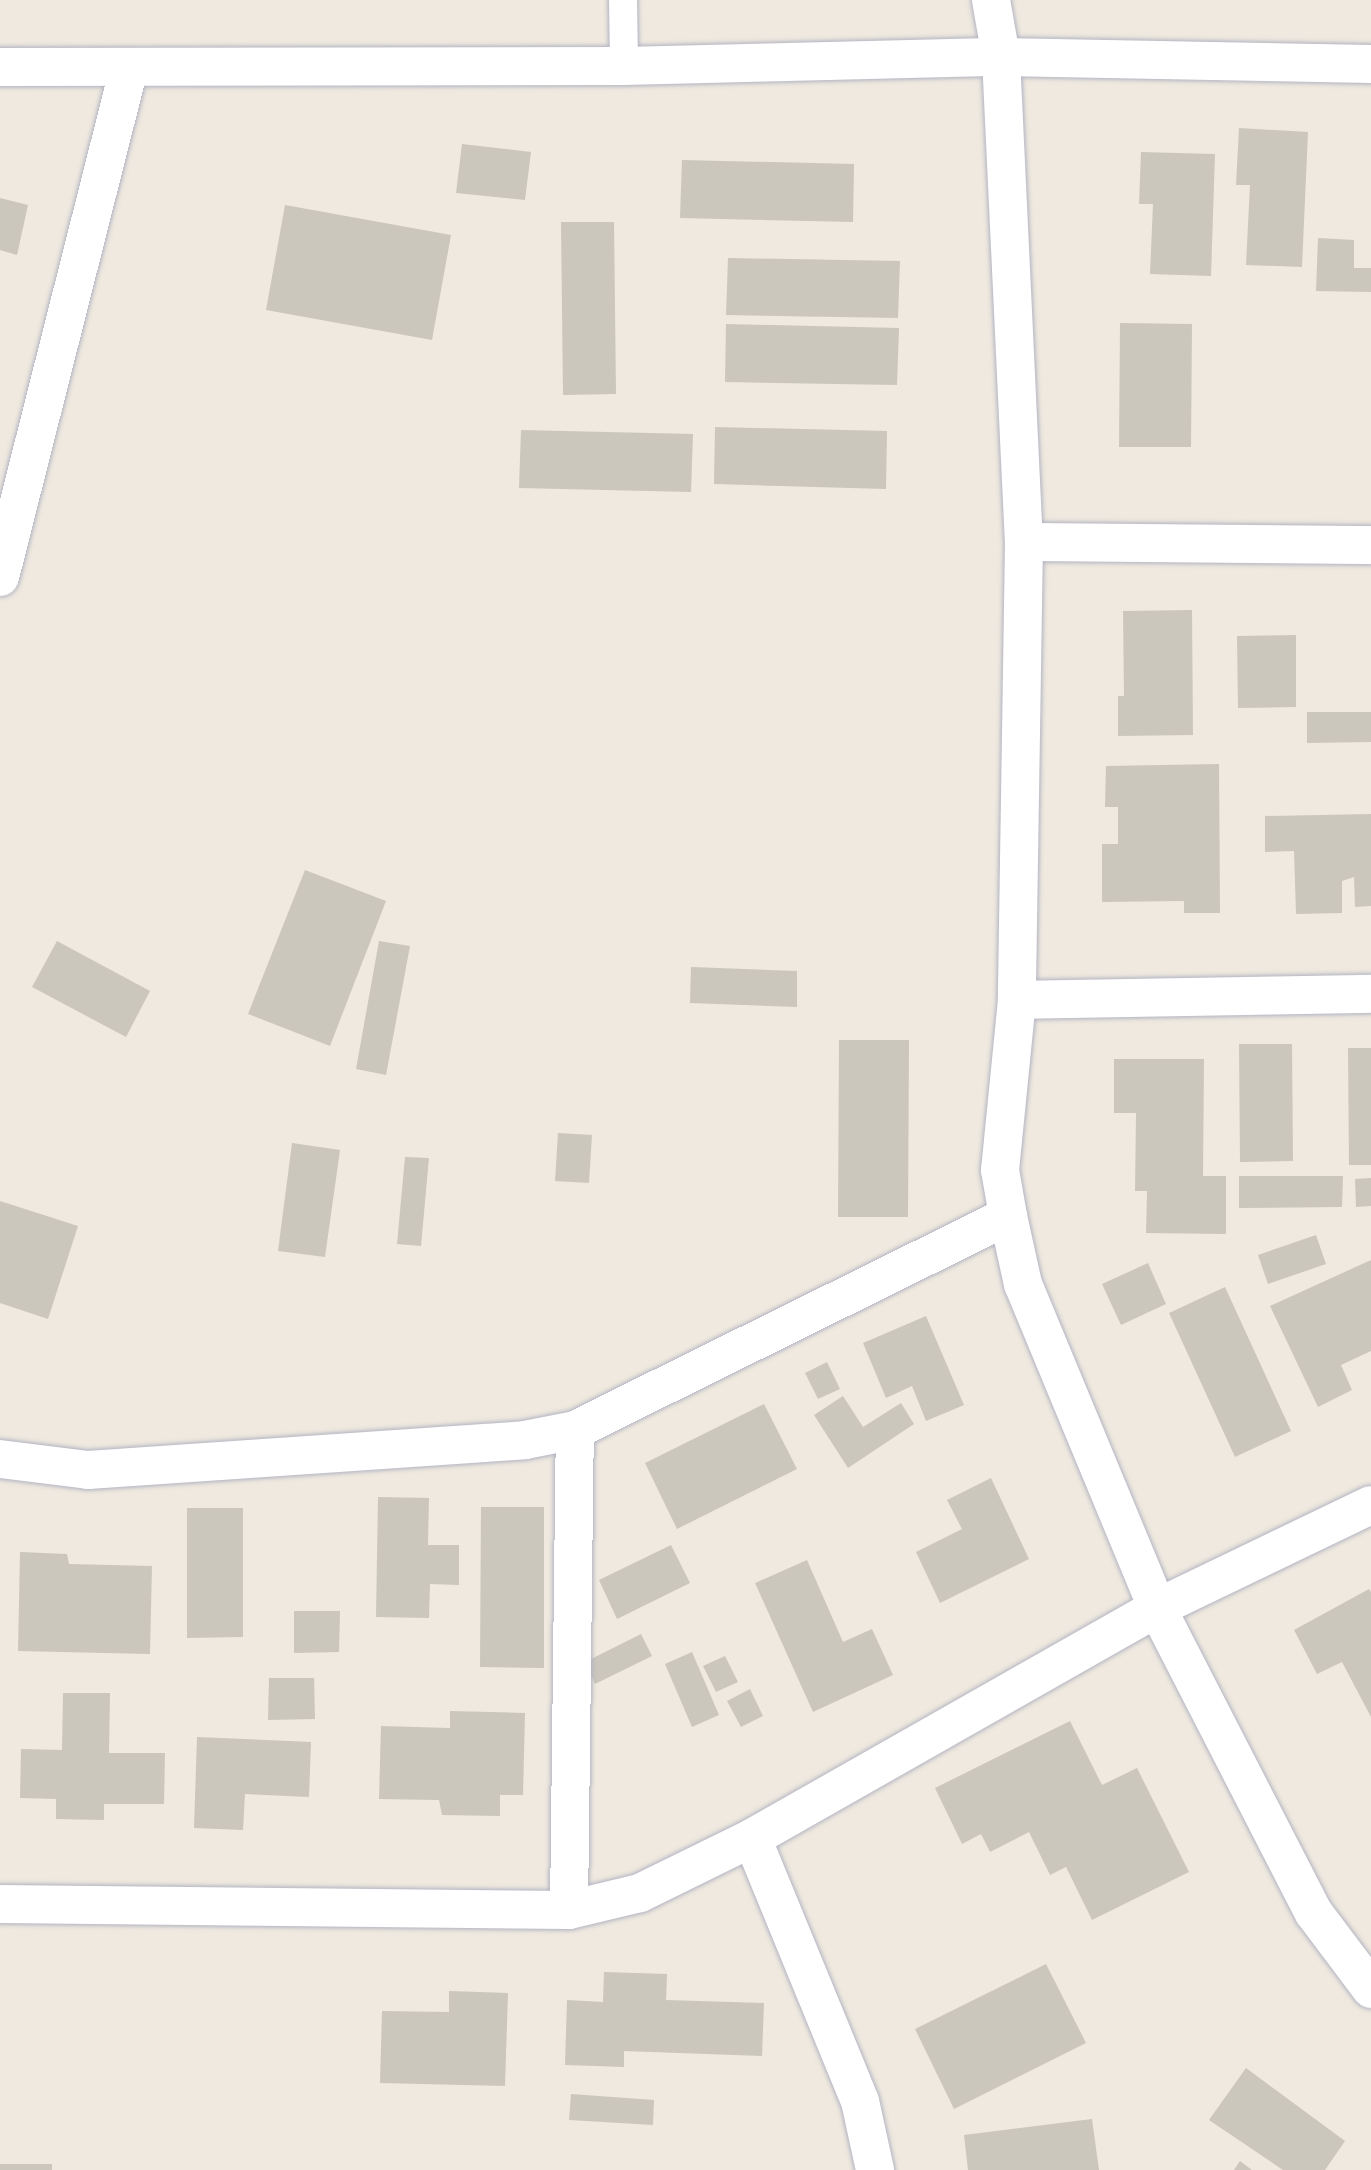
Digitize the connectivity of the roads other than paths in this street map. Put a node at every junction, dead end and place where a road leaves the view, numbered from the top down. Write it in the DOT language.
graph roads {
  1 [pos="622,0"];
  2 [pos="991,0"];
  3 [pos="1001,57"];
  4 [pos="1371,64"];
  5 [pos="624,66"];
  6 [pos="0,67"];
  7 [pos="129,68"];
  8 [pos="1024,542"];
  9 [pos="1371,545"];
  10 [pos="0,577"];
  11 [pos="1371,994"];
  12 [pos="1017,1000"];
  13 [pos="1008,1216"];
  14 [pos="575,1430"];
  15 [pos="0,1459"];
  16 [pos="1371,1505"];
  17 [pos="1157,1608"];
  18 [pos="752,1838"];
  19 [pos="0,1904"];
  20 [pos="569,1910"];
  21 [pos="1371,1989"];
  22 [pos="876,2170"];
  1 -- 5 [label="lane"];
  2 -- 3 [label="street"];
  3 -- 4 [label="street"];
  3 -- 5 [label="street"];
  3 -- 8 [label="street"];
  5 -- 7 [label="street"];
  6 -- 7 [label="street"];
  7 -- 10 [label="street"];
  8 -- 9 [label="street"];
  8 -- 12 [label="street"];
  11 -- 12 [label="street"];
  12 -- 13 [label="street"];
  13 -- 14 [label="street"];
  13 -- 17 [label="street"];
  14 -- 15 [label="street"];
  14 -- 20 [label="street"];
  16 -- 17 [label="street"];
  17 -- 18 [label="street"];
  17 -- 21 [label="street"];
  18 -- 20 [label="street"];
  18 -- 22 [label="street"];
  19 -- 20 [label="street"];
}
